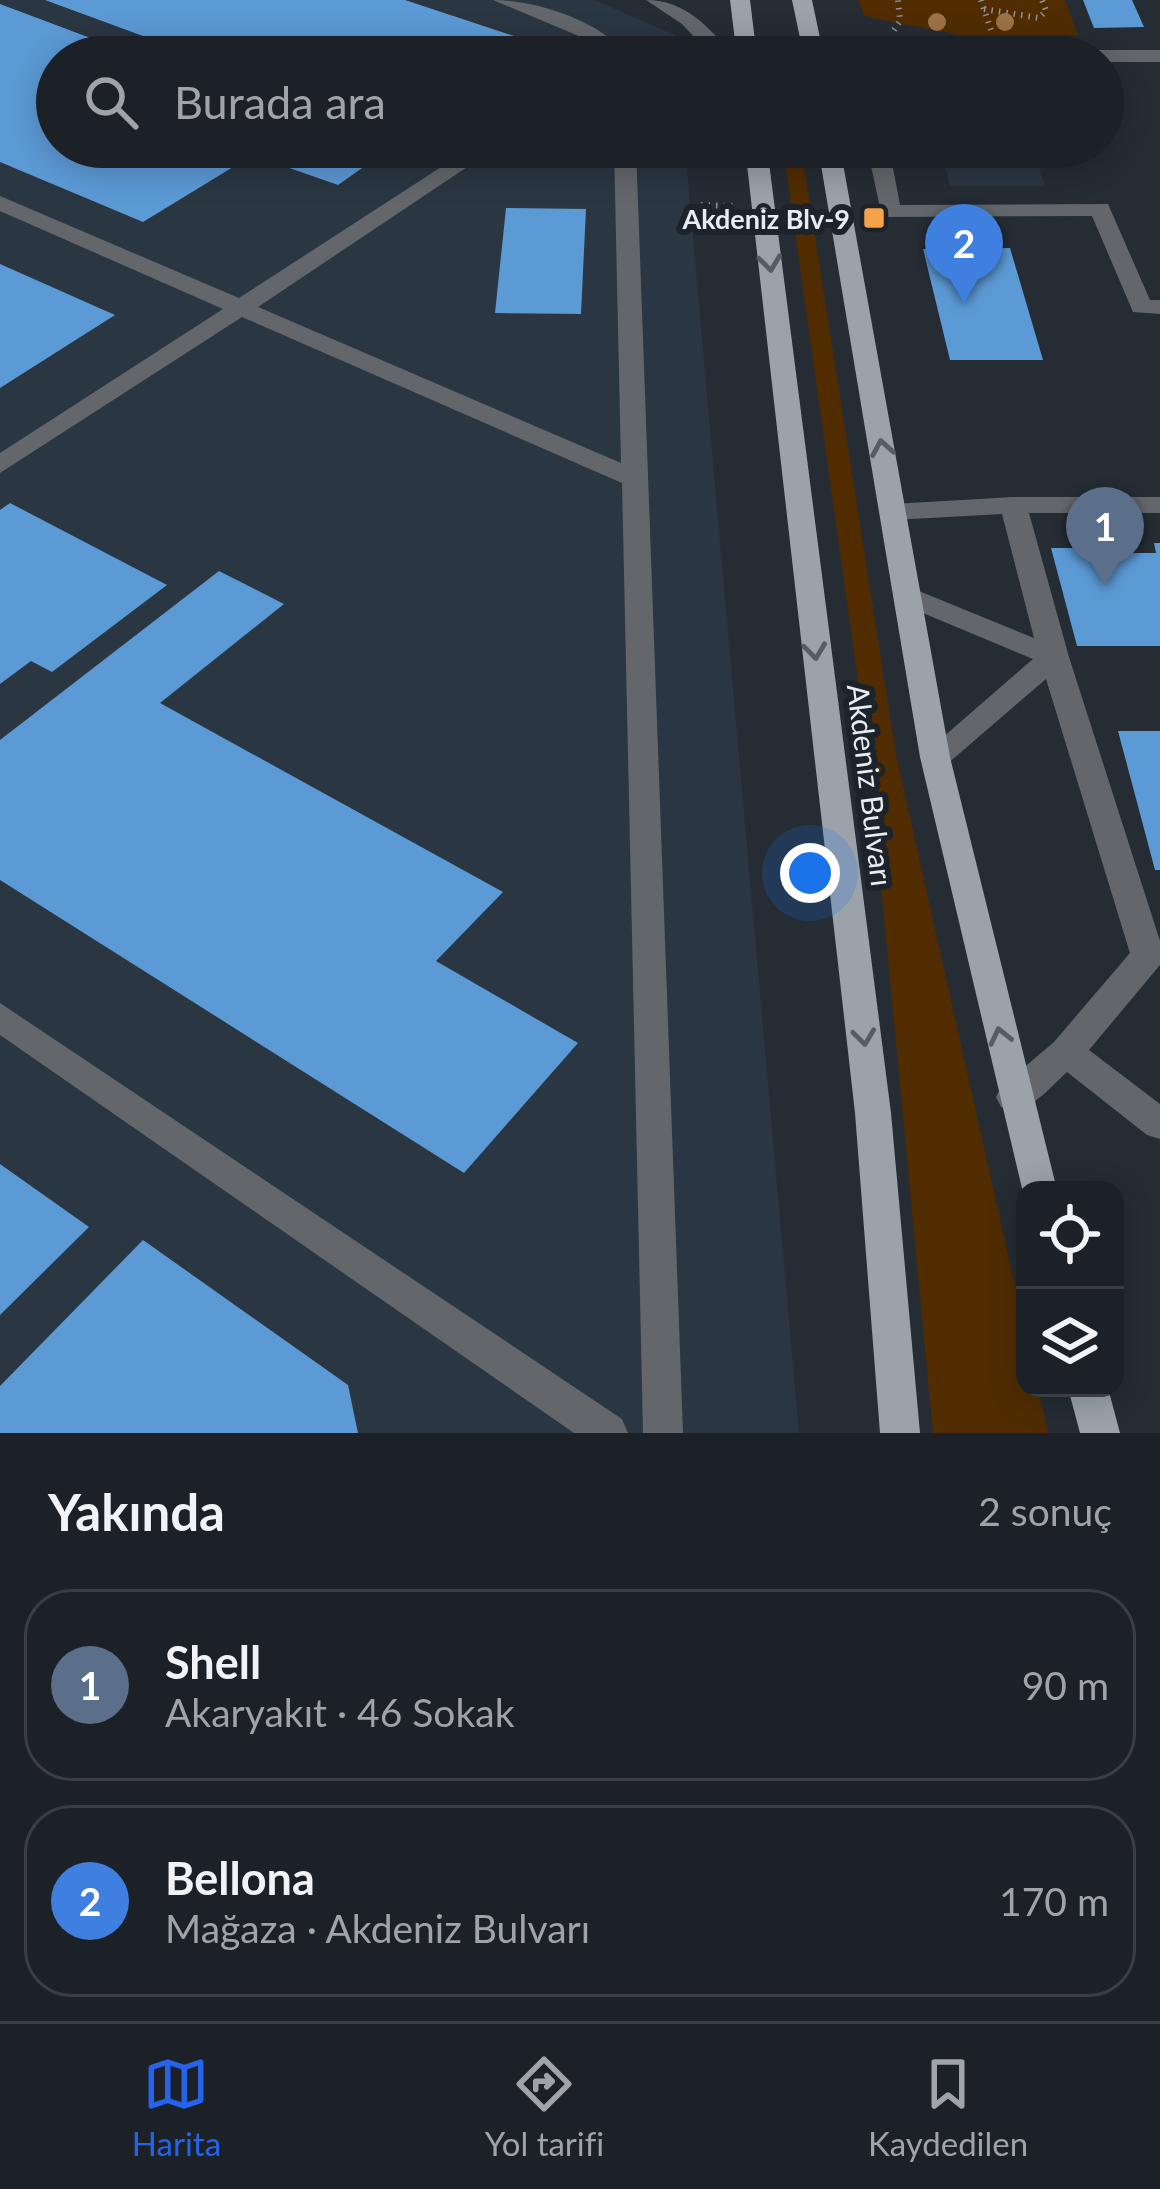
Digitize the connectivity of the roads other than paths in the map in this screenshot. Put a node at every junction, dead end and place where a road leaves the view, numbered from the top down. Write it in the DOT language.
graph roads {
  1 [pos="503,0"];
  2 [pos="656,0"];
  3 [pos="740,0"];
  4 [pos="802,0"];
  5 [pos="594,36"];
  6 [pos="704,36"];
  7 [pos="744,36"];
  8 [pos="809,36"];
  9 [pos="1124,56"];
  10 [pos="1160,56"];
  11 [pos="454,168"];
  12 [pos="627,168"];
  13 [pos="759,168"];
  14 [pos="833,168"];
  15 [pos="882,168"];
  16 [pos="0,203"];
  17 [pos="1160,307"];
  18 [pos="239,308"];
  19 [pos="0,465"];
  20 [pos="635,478"];
  21 [pos="1013,505"];
  22 [pos="1160,505"];
  23 [pos="893,512"];
  24 [pos="909,597"];
  25 [pos="1054,657"];
  26 [pos="935,757"];
  27 [pos="1154,956"];
  28 [pos="0,1017"];
  29 [pos="1066,1052"];
  30 [pos="1014,1097"];
  31 [pos="1160,1124"];
  32 [pos="1036,1181"];
  33 [pos="1090,1397"];
  34 [pos="608,1433"];
  35 [pos="663,1433"];
  36 [pos="900,1433"];
  37 [pos="1100,1433"];
  1 -- 5 [label="street"];
  2 -- 6 [label="street"];
  3 -- 7 [label="main road"];
  4 -- 8 [label="main road"];
  9 -- 10 [label="street"];
  11 -- 18 [label="street"];
  12 -- 20 [label="street"];
  13 -- 36 [label="main road, Akdeniz Bulvarı, one-way"];
  23 -- 14 [label="main road, one-way"];
  15 -- 17 [label="street"];
  16 -- 18 [label="street"];
  18 -- 19 [label="street"];
  18 -- 20 [label="street"];
  20 -- 35 [label="street"];
  21 -- 22 [label="street"];
  21 -- 23 [label="street"];
  21 -- 25 [label="street"];
  23 -- 24 [label="main road"];
  24 -- 25 [label="street"];
  24 -- 26 [label="main road"];
  25 -- 26 [label="street"];
  25 -- 27 [label="street"];
  30 -- 26 [label="main road, one-way"];
  27 -- 29 [label="street"];
  28 -- 34 [label="street"];
  29 -- 30 [label="street"];
  29 -- 31 [label="street"];
  30 -- 32 [label="main road"];
  33 -- 37 [label="main road"];
}
